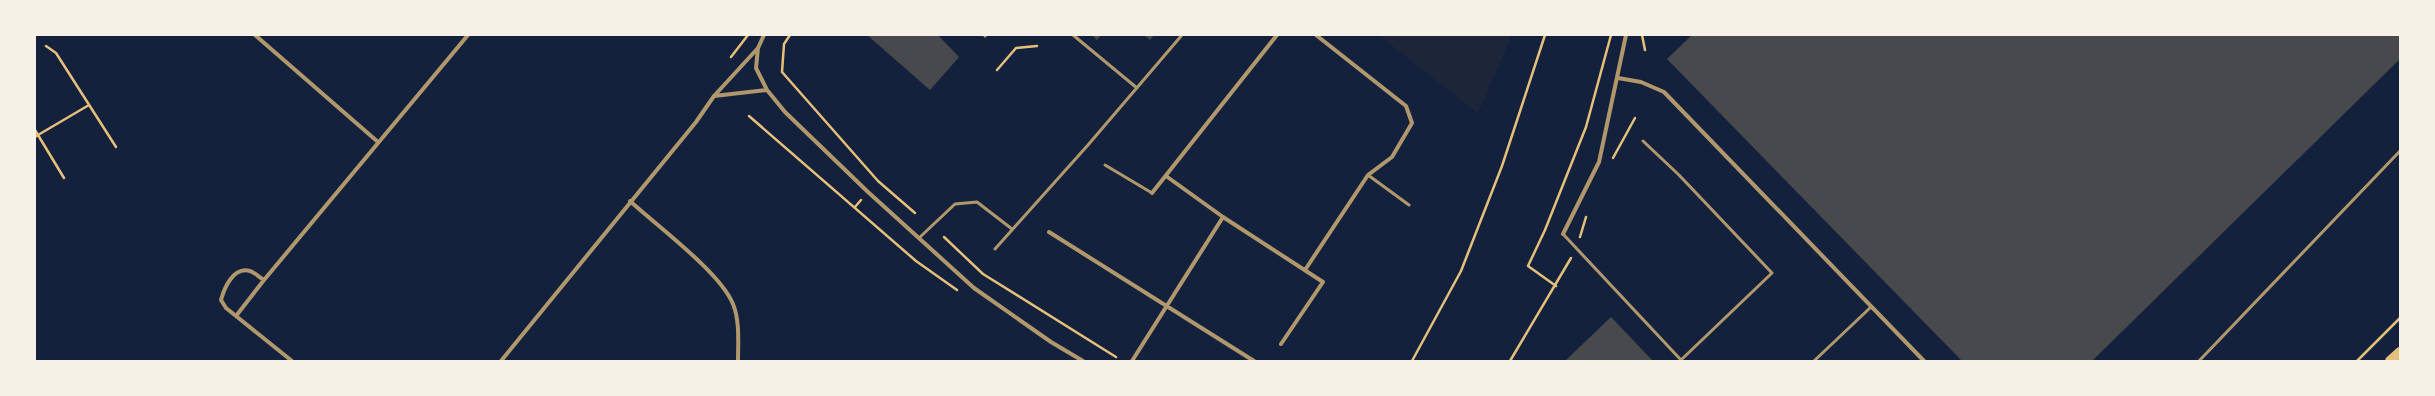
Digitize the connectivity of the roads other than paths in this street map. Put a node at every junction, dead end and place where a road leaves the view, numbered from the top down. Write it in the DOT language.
graph roads {
  1 [pos="255,35"];
  2 [pos="468,35"];
  3 [pos="764,35"];
  4 [pos="1073,35"];
  5 [pos="1182,35"];
  6 [pos="1277,35"];
  7 [pos="1316,35"];
  8 [pos="1626,35"];
  9 [pos="758,48"];
  10 [pos="1618,78"];
  11 [pos="1136,88"];
  12 [pos="767,90"];
  13 [pos="714,96"];
  14 [pos="1643,141"];
  15 [pos="378,142"];
  16 [pos="2400,151"];
  17 [pos="1106,164"];
  18 [pos="1166,176"];
  19 [pos="1368,176"];
  20 [pos="1152,193"];
  21 [pos="630,201"];
  22 [pos="1410,205"];
  23 [pos="1223,218"];
  24 [pos="1012,229"];
  25 [pos="1049,232"];
  26 [pos="1564,234"];
  27 [pos="919,238"];
  28 [pos="994,249"];
  29 [pos="1305,270"];
  30 [pos="264,280"];
  31 [pos="1168,307"];
  32 [pos="1871,307"];
  33 [pos="236,316"];
  34 [pos="1281,344"];
  35 [pos="2400,352"];
  36 [pos="292,361"];
  37 [pos="501,361"];
  38 [pos="738,361"];
  39 [pos="1083,361"];
  40 [pos="1132,361"];
  41 [pos="1254,361"];
  42 [pos="1814,361"];
  43 [pos="1924,361"];
  44 [pos="2199,361"];
  45 [pos="2390,361"];
  1 -- 15 [label="street"];
  2 -- 15 [label="street"];
  3 -- 9 [label="street"];
  4 -- 11 [label="lane"];
  5 -- 11 [label="lane"];
  6 -- 18 [label="street"];
  7 -- 19 [label="street"];
  8 -- 10 [label="street"];
  9 -- 12 [label="street"];
  9 -- 13 [label="street"];
  10 -- 26 [label="street"];
  10 -- 32 [label="street"];
  11 -- 24 [label="lane"];
  12 -- 13 [label="street"];
  12 -- 27 [label="street"];
  13 -- 21 [label="street"];
  14 -- 26 [label="lane"];
  15 -- 30 [label="street"];
  16 -- 44 [label="lane"];
  17 -- 20 [label="lane"];
  18 -- 20 [label="street"];
  18 -- 23 [label="street"];
  19 -- 22 [label="lane"];
  19 -- 29 [label="street"];
  21 -- 37 [label="street"];
  21 -- 38 [label="street"];
  23 -- 29 [label="street"];
  23 -- 31 [label="street"];
  24 -- 27 [label="lane"];
  24 -- 28 [label="lane"];
  25 -- 31 [label="street"];
  27 -- 39 [label="street"];
  29 -- 34 [label="street"];
  30 -- 33 [label="street"];
  30 -- 33 [label="street"];
  31 -- 40 [label="street"];
  31 -- 41 [label="street"];
  32 -- 42 [label="lane"];
  32 -- 43 [label="street"];
  33 -- 36 [label="street"];
  35 -- 45 [label="main road"];
}
